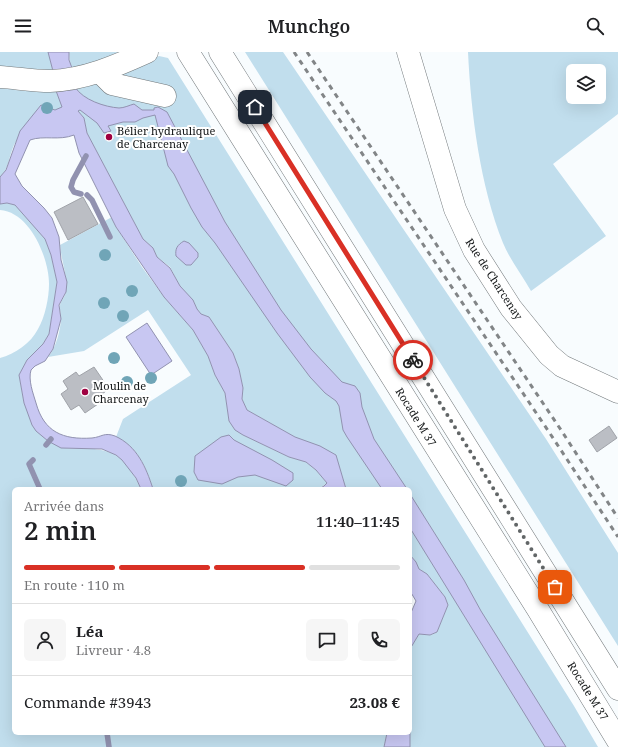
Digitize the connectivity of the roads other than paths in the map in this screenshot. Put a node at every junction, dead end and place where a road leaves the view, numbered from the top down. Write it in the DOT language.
graph roads {
  1 [pos="147,52"];
  2 [pos="188,52"];
  3 [pos="220,52"];
  4 [pos="408,52"];
  5 [pos="100,72"];
  6 [pos="0,76"];
  7 [pos="165,96"];
  8 [pos="618,392"];
  9 [pos="618,689"];
  10 [pos="618,741"];
  1 -- 5 [label="main road"];
  2 -- 10 [label="main road, Rocade M 37"];
  3 -- 9 [label="main road"];
  4 -- 8 [label="main road, Rue de Charcenay"];
  5 -- 6 [label="main road"];
  5 -- 7 [label="main road"];
}
